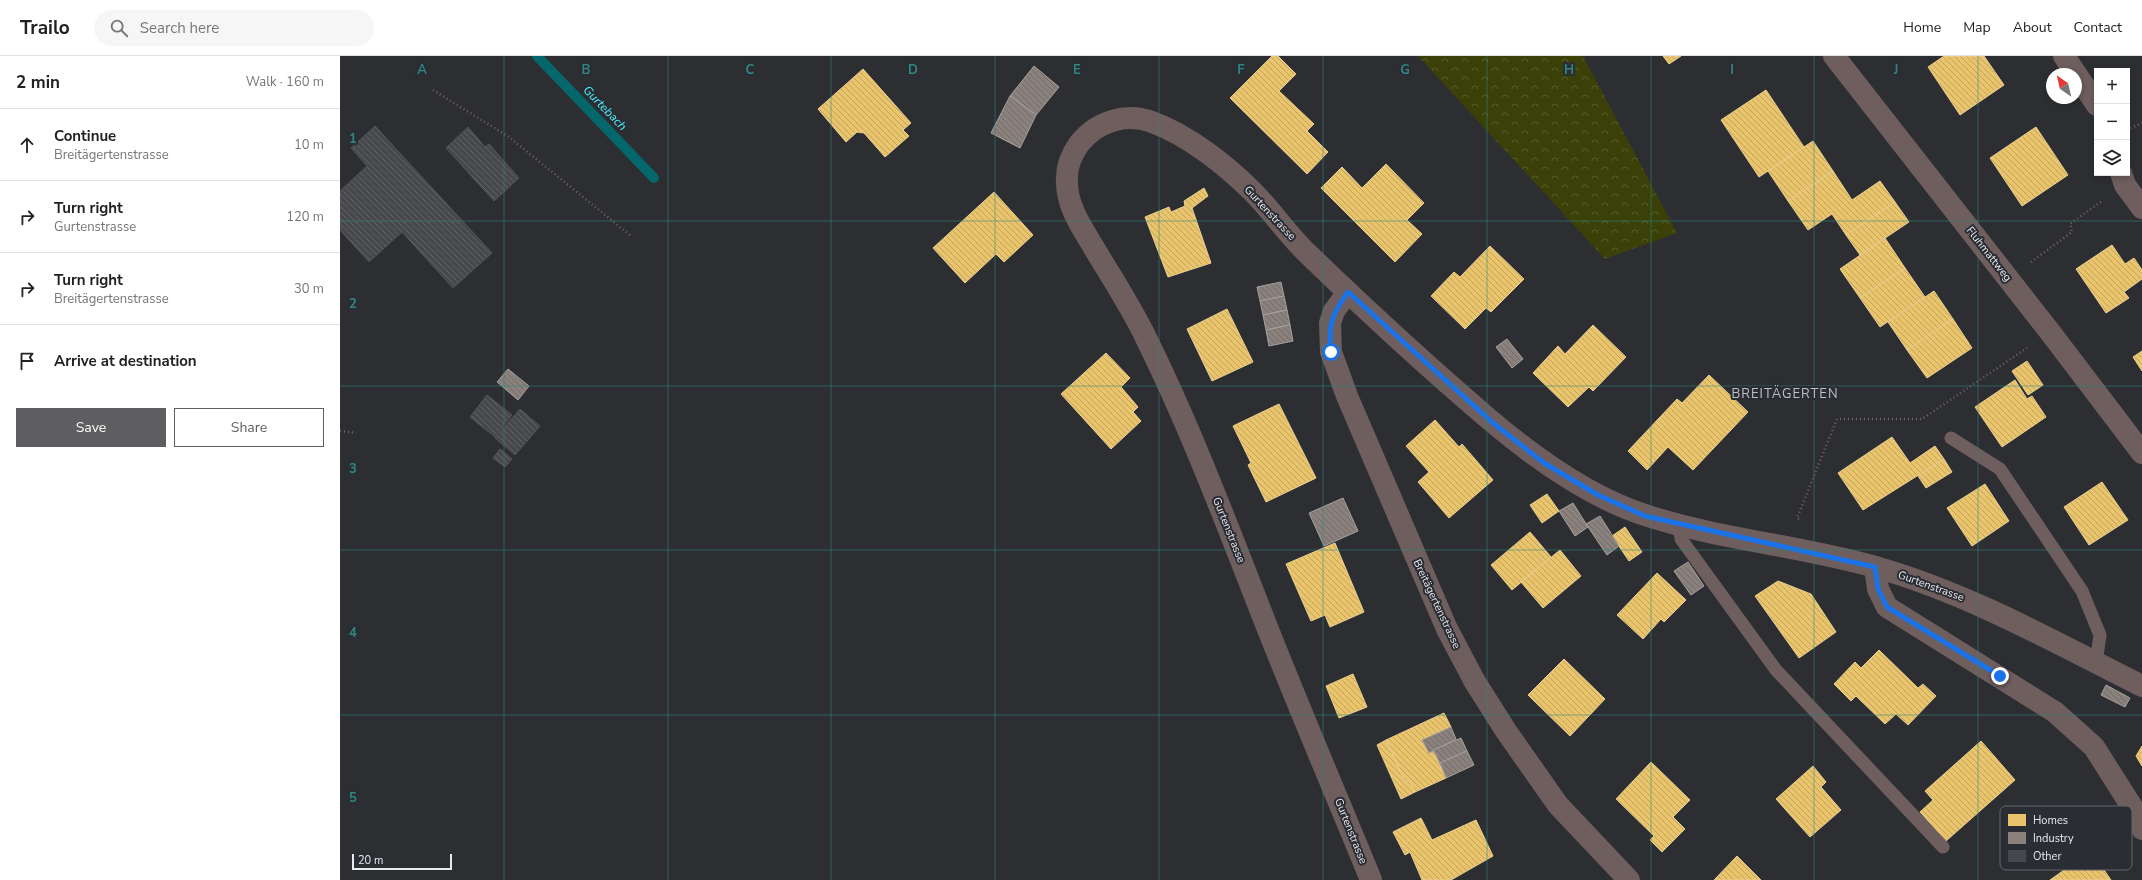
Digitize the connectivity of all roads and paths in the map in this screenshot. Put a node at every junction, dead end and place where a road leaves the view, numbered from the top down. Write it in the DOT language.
graph roads {
  1 [pos="1834,56"];
  2 [pos="2064,56"];
  3 [pos="2072,68"];
  4 [pos="2082,83"];
  5 [pos="433,90"];
  6 [pos="2096,104"];
  7 [pos="2142,123"];
  8 [pos="2130,129"];
  9 [pos="2123,179"];
  10 [pos="2142,208"];
  11 [pos="631,236"];
  12 [pos="2009,279"];
  13 [pos="1348,292"];
  14 [pos="2050,332"];
  15 [pos="340,431"];
  16 [pos="356,433"];
  17 [pos="1951,438"];
  18 [pos="2142,453"];
  19 [pos="1679,524"];
  20 [pos="1806,552"];
  21 [pos="1875,567"];
  22 [pos="2096,663"];
  23 [pos="2142,686"];
  24 [pos="2131,806"];
  25 [pos="2132,807"];
  26 [pos="2142,829"];
  27 [pos="1943,848"];
  28 [pos="1371,880"];
  29 [pos="1628,880"];
  1 -- 12 [label="street, Fluhmattweg"];
  2 -- 3 [label="street"];
  4 -- 6 [label="street"];
  5 -- 11 [label="path"];
  7 -- 8 [label="path"];
  9 -- 10 [label="street"];
  9 -- 12 [label="path"];
  12 -- 14 [label="street, Fluhmattweg"];
  13 -- 19 [label="street, Gurtenstrasse"];
  13 -- 28 [label="street, Gurtenstrasse"];
  13 -- 29 [label="street, Breitägertenstrasse"];
  14 -- 18 [label="street, Fluhmattweg"];
  14 -- 20 [label="path"];
  15 -- 16 [label="path"];
  17 -- 22 [label="lane"];
  19 -- 20 [label="street, Gurtenstrasse"];
  19 -- 27 [label="lane"];
  20 -- 21 [label="street, Gurtenstrasse"];
  21 -- 22 [label="street, Gurtenstrasse"];
  21 -- 24 [label="street"];
  22 -- 23 [label="street, Gurtenstrasse"];
  25 -- 26 [label="street"];
}
